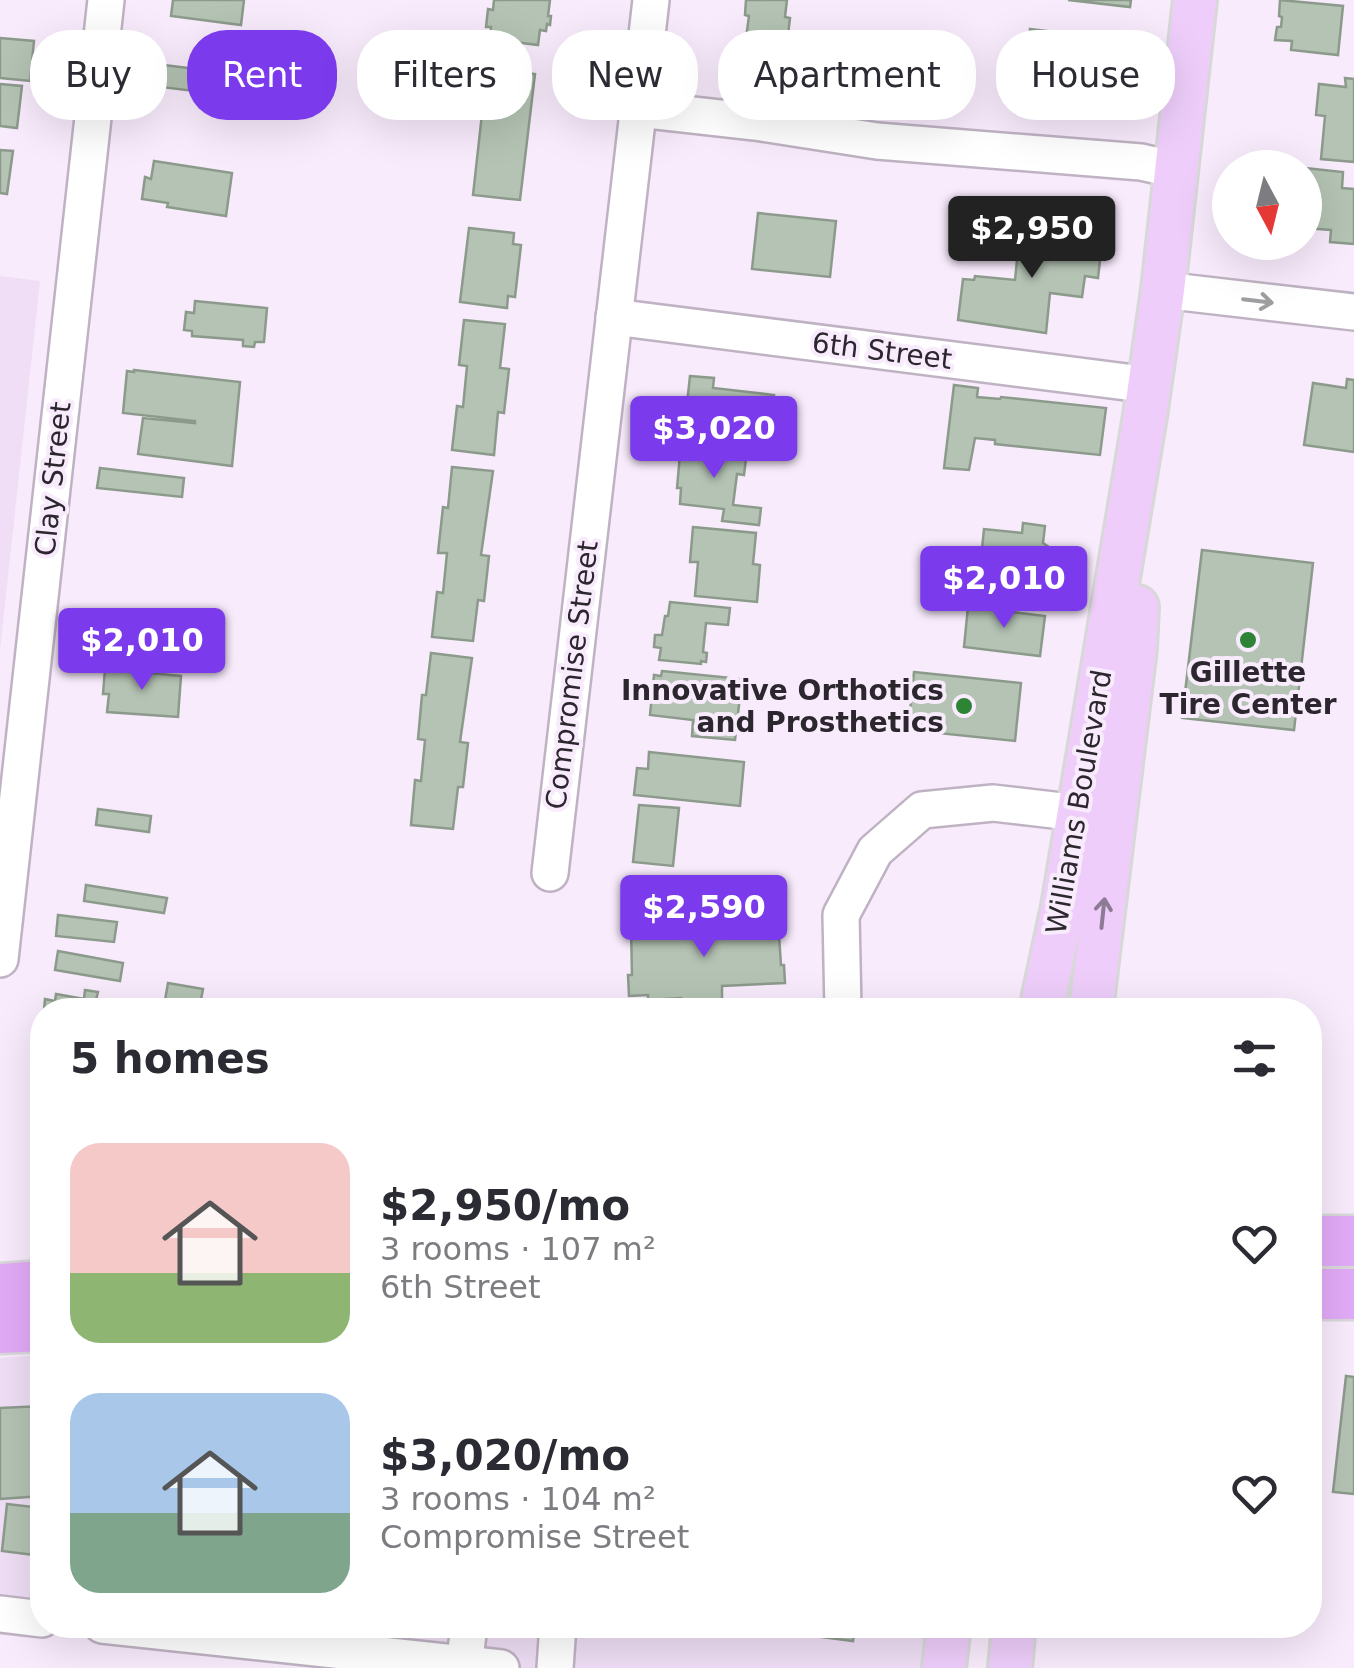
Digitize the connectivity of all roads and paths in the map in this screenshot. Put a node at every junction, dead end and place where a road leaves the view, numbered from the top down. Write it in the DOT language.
graph roads {
  1 [pos="106,0"];
  2 [pos="651,0"];
  3 [pos="1195,0"];
  4 [pos="648,30"];
  5 [pos="698,116"];
  6 [pos="638,120"];
  7 [pos="1176,170"];
  8 [pos="1162,290"];
  9 [pos="1354,312"];
  10 [pos="614,318"];
  11 [pos="1147,401"];
  12 [pos="1079,813"];
  13 [pos="550,873"];
  14 [pos="2,918"];
  15 [pos="0,959"];
  16 [pos="842,998"];
  17 [pos="1044,998"];
  18 [pos="1093,998"];
  19 [pos="1322,1241"];
  20 [pos="1354,1241"];
  21 [pos="30,1287"];
  22 [pos="0,1289"];
  23 [pos="1322,1294"];
  24 [pos="1354,1294"];
  25 [pos="30,1327"];
  26 [pos="0,1328"];
  27 [pos="0,1614"];
  28 [pos="30,1617"];
  29 [pos="283,1638"];
  30 [pos="467,1638"];
  31 [pos="557,1638"];
  32 [pos="947,1638"];
  33 [pos="1013,1638"];
  34 [pos="464,1666"];
  35 [pos="501,1668"];
  36 [pos="555,1668"];
  37 [pos="944,1668"];
  38 [pos="1010,1668"];
  1 -- 14 [label="street, Clay Street"];
  2 -- 4 [label="street, Compromise Street"];
  3 -- 7 [label="main road, Williams Boulevard"];
  5 -- 7 [label="street"];
  6 -- 10 [label="street, Compromise Street"];
  7 -- 8 [label="main road, Williams Boulevard"];
  8 -- 9 [label="street, one-way"];
  8 -- 11 [label="main road, Williams Boulevard"];
  10 -- 11 [label="street, 6th Street"];
  10 -- 13 [label="street, Compromise Street"];
  11 -- 12 [label="main road, Williams Boulevard"];
  18 -- 11 [label="main road, Williams Boulevard, one-way"];
  12 -- 16 [label="street"];
  12 -- 17 [label="main road, Williams Boulevard"];
  14 -- 15 [label="street, Clay Street"];
  19 -- 20 [label="highway"];
  21 -- 22 [label="highway"];
  23 -- 24 [label="highway"];
  25 -- 26 [label="highway"];
  27 -- 28 [label="street"];
  29 -- 34 [label="street"];
  30 -- 34 [label="street"];
  31 -- 36 [label="street"];
  32 -- 37 [label="main road"];
  33 -- 38 [label="main road"];
  34 -- 35 [label="street"];
}
